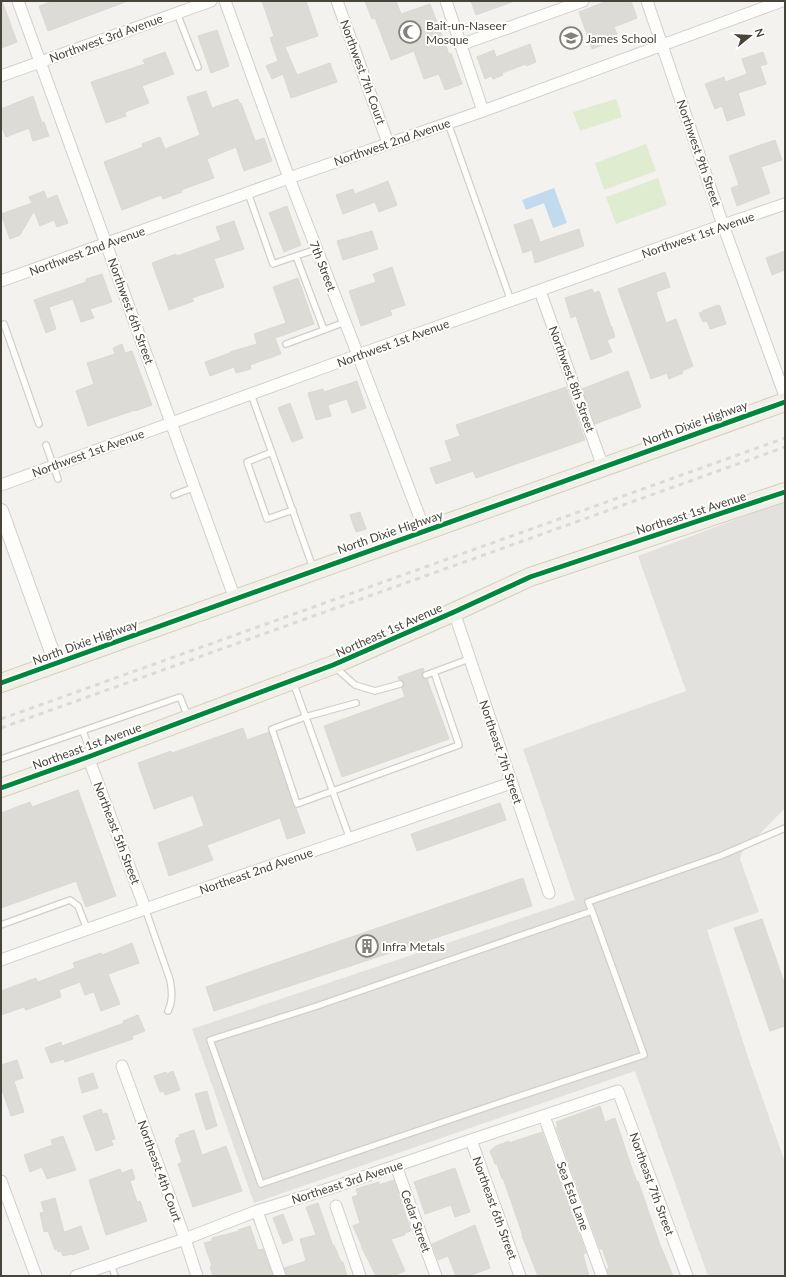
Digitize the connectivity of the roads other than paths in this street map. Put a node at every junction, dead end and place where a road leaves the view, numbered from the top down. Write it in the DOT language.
graph roads {
  1 [pos="18,1"];
  2 [pos="211,1"];
  3 [pos="226,1"];
  4 [pos="337,1"];
  5 [pos="446,1"];
  6 [pos="583,1"];
  7 [pos="647,1"];
  8 [pos="782,1"];
  9 [pos="177,13"];
  10 [pos="460,45"];
  11 [pos="662,45"];
  12 [pos="41,61"];
  13 [pos="198,67"];
  14 [pos="1,76"];
  15 [pos="483,111"];
  16 [pos="448,123"];
  17 [pos="388,143"];
  18 [pos="289,178"];
  19 [pos="248,193"];
  20 [pos="785,204"];
  21 [pos="723,225"];
  22 [pos="106,244"];
  23 [pos="317,249"];
  24 [pos="296,256"];
  25 [pos="1,281"];
  26 [pos="540,291"];
  27 [pos="511,301"];
  28 [pos="345,322"];
  29 [pos="4,324"];
  30 [pos="324,330"];
  31 [pos="286,344"];
  32 [pos="358,355"];
  33 [pos="251,394"];
  34 [pos="785,396"];
  35 [pos="785,402"];
  36 [pos="171,423"];
  37 [pos="39,424"];
  38 [pos="46,445"];
  39 [pos="272,452"];
  40 [pos="53,466"];
  41 [pos="603,467"];
  42 [pos="58,479"];
  43 [pos="1,485"];
  44 [pos="195,487"];
  45 [pos="785,492"];
  46 [pos="174,494"];
  47 [pos="293,510"];
  48 [pos="1,511"];
  49 [pos="425,531"];
  50 [pos="314,570"];
  51 [pos="235,598"];
  52 [pos="454,612"];
  53 [pos="469,659"];
  54 [pos="56,663"];
  55 [pos="333,665"];
  56 [pos="434,672"];
  57 [pos="426,675"];
  58 [pos="292,680"];
  59 [pos="1,683"];
  60 [pos="400,684"];
  61 [pos="356,703"];
  62 [pos="305,717"];
  63 [pos="188,719"];
  64 [pos="83,731"];
  65 [pos="90,757"];
  66 [pos="1,759"];
  67 [pos="511,783"];
  68 [pos="1,788"];
  69 [pos="332,792"];
  70 [pos="785,828"];
  71 [pos="350,839"];
  72 [pos="549,893"];
  73 [pos="145,908"];
  74 [pos="592,911"];
  75 [pos="1,925"];
  76 [pos="87,929"];
  77 [pos="1,960"];
  78 [pos="168,1011"];
  79 [pos="122,1066"];
  80 [pos="618,1091"];
  81 [pos="544,1116"];
  82 [pos="471,1140"];
  83 [pos="396,1166"];
  84 [pos="1,1181"];
  85 [pos="336,1206"];
  86 [pos="257,1211"];
  87 [pos="185,1239"];
  88 [pos="111,1264"];
  89 [pos="36,1276"];
  90 [pos="76,1276"];
  91 [pos="115,1276"];
  92 [pos="197,1276"];
  93 [pos="280,1276"];
  94 [pos="360,1276"];
  95 [pos="436,1276"];
  96 [pos="520,1276"];
  97 [pos="602,1276"];
  98 [pos="687,1276"];
  1 -- 12 [label="street, Northwest 6th Street"];
  2 -- 9 [label="street, Northwest 3rd Avenue"];
  3 -- 18 [label="street, 7th Street"];
  4 -- 17 [label="street, Northwest 7th Court"];
  5 -- 10 [label="street"];
  6 -- 10 [label="street"];
  7 -- 11 [label="street, Northwest 9th Street"];
  8 -- 11 [label="street, Northwest 2nd Avenue"];
  9 -- 12 [label="street, Northwest 3rd Avenue"];
  9 -- 13 [label="lane"];
  10 -- 15 [label="street"];
  11 -- 15 [label="street, Northwest 2nd Avenue"];
  11 -- 21 [label="street, Northwest 9th Street"];
  12 -- 14 [label="street, Northwest 3rd Avenue"];
  12 -- 22 [label="street, Northwest 6th Street"];
  15 -- 16 [label="street, Northwest 2nd Avenue"];
  16 -- 17 [label="street, Northwest 2nd Avenue"];
  16 -- 27 [label="lane"];
  17 -- 18 [label="street, Northwest 2nd Avenue"];
  18 -- 19 [label="street, Northwest 2nd Avenue"];
  18 -- 23 [label="street, 7th Street"];
  19 -- 22 [label="street, Northwest 2nd Avenue"];
  19 -- 24 [label="lane"];
  20 -- 21 [label="street, Northwest 1st Avenue"];
  21 -- 26 [label="street, Northwest 1st Avenue"];
  21 -- 34 [label="street, Northwest 9th Street"];
  22 -- 25 [label="street, Northwest 2nd Avenue"];
  22 -- 36 [label="street, Northwest 6th Street"];
  23 -- 24 [label="lane"];
  23 -- 28 [label="street, 7th Street"];
  24 -- 30 [label="lane"];
  26 -- 27 [label="street, Northwest 1st Avenue"];
  26 -- 41 [label="street, Northwest 8th Street"];
  27 -- 32 [label="street, Northwest 1st Avenue"];
  28 -- 30 [label="lane"];
  28 -- 32 [label="street, 7th Street"];
  29 -- 37 [label="lane"];
  30 -- 31 [label="lane"];
  32 -- 33 [label="street, Northwest 1st Avenue"];
  32 -- 49 [label="street, 7th Street"];
  33 -- 36 [label="street, Northwest 1st Avenue"];
  33 -- 39 [label="lane"];
  35 -- 41 [label="main road, North Dixie Highway"];
  36 -- 40 [label="street, Northwest 1st Avenue"];
  36 -- 44 [label="street, Northwest 6th Street"];
  38 -- 40 [label="lane"];
  39 -- 47 [label="lane"];
  39 -- 47 [label="lane"];
  40 -- 42 [label="lane"];
  40 -- 43 [label="street, Northwest 1st Avenue"];
  41 -- 49 [label="main road, North Dixie Highway"];
  44 -- 46 [label="lane"];
  44 -- 51 [label="street, Northwest 6th Street"];
  45 -- 52 [label="main road, Northeast 1st Avenue"];
  47 -- 50 [label="lane"];
  48 -- 54 [label="street"];
  49 -- 50 [label="main road, North Dixie Highway"];
  50 -- 51 [label="main road, North Dixie Highway"];
  51 -- 54 [label="main road, North Dixie Highway"];
  52 -- 53 [label="street, Northeast 7th Street"];
  52 -- 55 [label="main road, Northeast 1st Avenue"];
  53 -- 56 [label="lane"];
  53 -- 67 [label="street, Northeast 7th Street"];
  54 -- 59 [label="main road, North Dixie Highway"];
  55 -- 58 [label="main road, Northeast 1st Avenue"];
  55 -- 60 [label="lane"];
  56 -- 57 [label="lane"];
  56 -- 69 [label="lane"];
  58 -- 62 [label="lane"];
  58 -- 63 [label="main road, Northeast 1st Avenue"];
  61 -- 62 [label="lane"];
  62 -- 69 [label="lane"];
  62 -- 69 [label="lane"];
  63 -- 64 [label="lane"];
  63 -- 65 [label="main road, Northeast 1st Avenue"];
  64 -- 65 [label="lane"];
  64 -- 66 [label="lane"];
  65 -- 68 [label="main road, Northeast 1st Avenue"];
  65 -- 73 [label="street, Northeast 5th Street"];
  67 -- 71 [label="street, Northeast 2nd Avenue"];
  67 -- 72 [label="street, Northeast 7th Street"];
  69 -- 71 [label="lane"];
  70 -- 74 [label="lane"];
  71 -- 73 [label="street, Northeast 2nd Avenue"];
  73 -- 76 [label="street, Northeast 2nd Avenue"];
  73 -- 78 [label="lane"];
  74 -- 74 [label="lane"];
  75 -- 76 [label="lane"];
  76 -- 77 [label="street, Northeast 2nd Avenue"];
  79 -- 87 [label="street, Northeast 4th Court"];
  80 -- 81 [label="street, Northeast 3rd Avenue"];
  80 -- 98 [label="street, Northeast 7th Street"];
  81 -- 82 [label="street, Northeast 3rd Avenue"];
  81 -- 97 [label="street, Sea Esta Lane"];
  82 -- 83 [label="street, Northeast 3rd Avenue"];
  82 -- 96 [label="street, Northeast 6th Street"];
  83 -- 86 [label="street, Northeast 3rd Avenue"];
  83 -- 95 [label="street, Cedar Street"];
  84 -- 89 [label="street"];
  85 -- 94 [label="street"];
  86 -- 87 [label="street, Northeast 3rd Avenue"];
  86 -- 93 [label="street"];
  87 -- 88 [label="street, Northeast 3rd Avenue"];
  87 -- 92 [label="street, Northeast 4th Court"];
  88 -- 90 [label="street, Northeast 3rd Avenue"];
  88 -- 91 [label="lane"];
}
